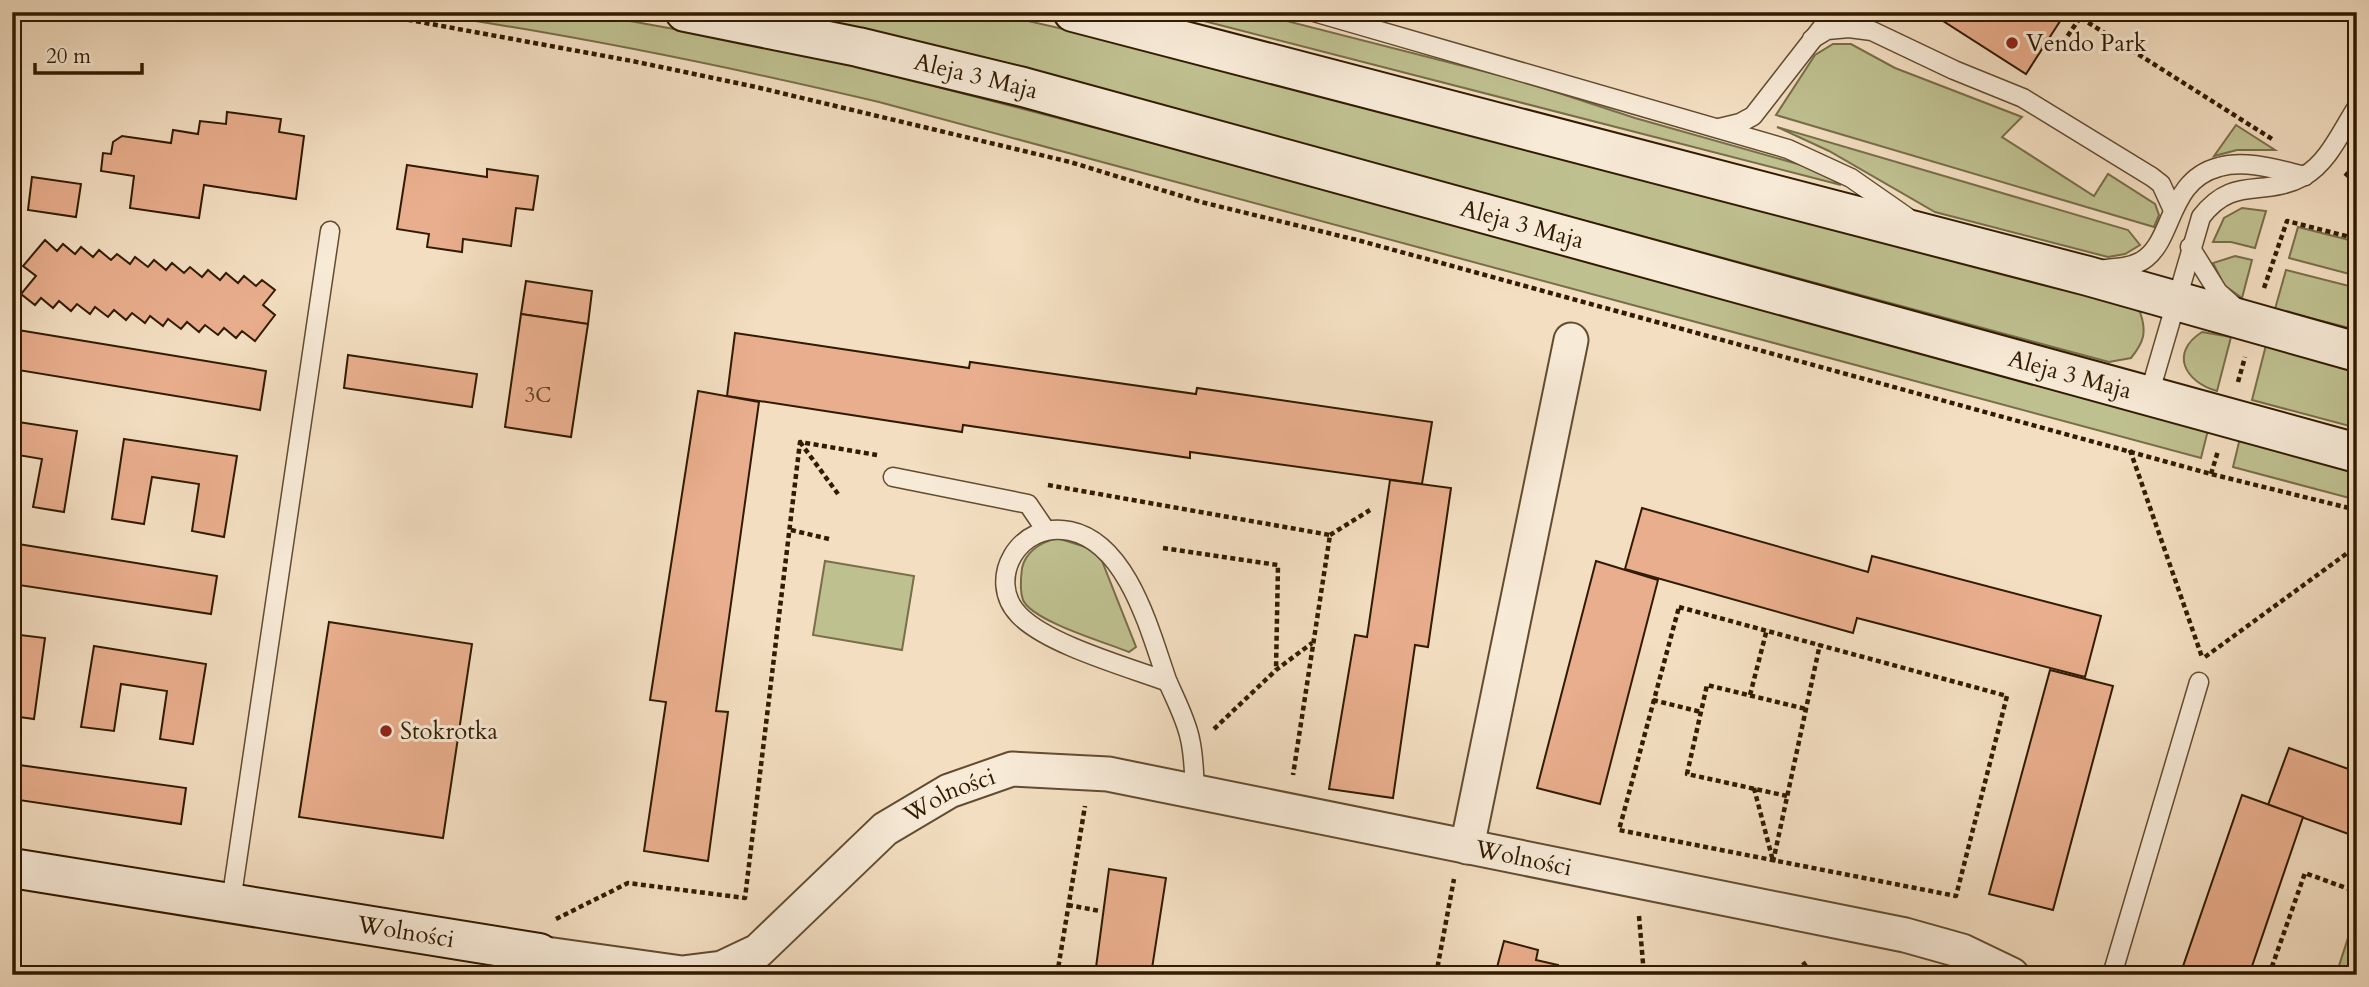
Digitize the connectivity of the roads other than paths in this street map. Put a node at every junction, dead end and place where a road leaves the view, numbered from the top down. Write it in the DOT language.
graph roads {
  1 [pos="685,12"];
  2 [pos="1073,12"];
  3 [pos="1314,12"];
  4 [pos="1834,12"];
  5 [pos="1812,39"];
  6 [pos="2357,107"];
  7 [pos="1719,128"];
  8 [pos="2305,176"];
  9 [pos="2172,208"];
  10 [pos="330,231"];
  11 [pos="2190,247"];
  12 [pos="1984,250"];
  13 [pos="2037,263"];
  14 [pos="2175,302"];
  15 [pos="2254,324"];
  16 [pos="1571,340"];
  17 [pos="2357,352"];
  18 [pos="2149,395"];
  19 [pos="2357,453"];
  20 [pos="893,477"];
  21 [pos="1045,529"];
  22 [pos="1168,682"];
  23 [pos="2199,682"];
  24 [pos="1195,792"];
  25 [pos="1467,846"];
  26 [pos="12,868"];
  27 [pos="231,902"];
  28 [pos="542,950"];
  29 [pos="2012,975"];
  30 [pos="2112,975"];
  1 -- 18 [label="street, Aleja 3 Maja"];
  2 -- 12 [label="street"];
  3 -- 7 [label="lane"];
  4 -- 5 [label="lane"];
  5 -- 7 [label="lane"];
  5 -- 9 [label="lane"];
  6 -- 8 [label="lane"];
  7 -- 12 [label="lane"];
  8 -- 9 [label="lane"];
  8 -- 11 [label="lane"];
  9 -- 13 [label="lane"];
  10 -- 27 [label="lane"];
  11 -- 14 [label="lane"];
  11 -- 15 [label="lane"];
  12 -- 13 [label="street"];
  13 -- 14 [label="street"];
  14 -- 15 [label="street"];
  14 -- 18 [label="lane"];
  15 -- 17 [label="street"];
  16 -- 25 [label="street"];
  18 -- 19 [label="street, Aleja 3 Maja"];
  20 -- 21 [label="lane"];
  21 -- 22 [label="lane"];
  21 -- 22 [label="lane"];
  22 -- 24 [label="lane"];
  23 -- 30 [label="lane"];
  24 -- 25 [label="street, Wolności"];
  24 -- 28 [label="street, Wolności"];
  25 -- 29 [label="street, Wolności"];
  26 -- 27 [label="street, Wolności"];
  27 -- 28 [label="street, Wolności"];
}
